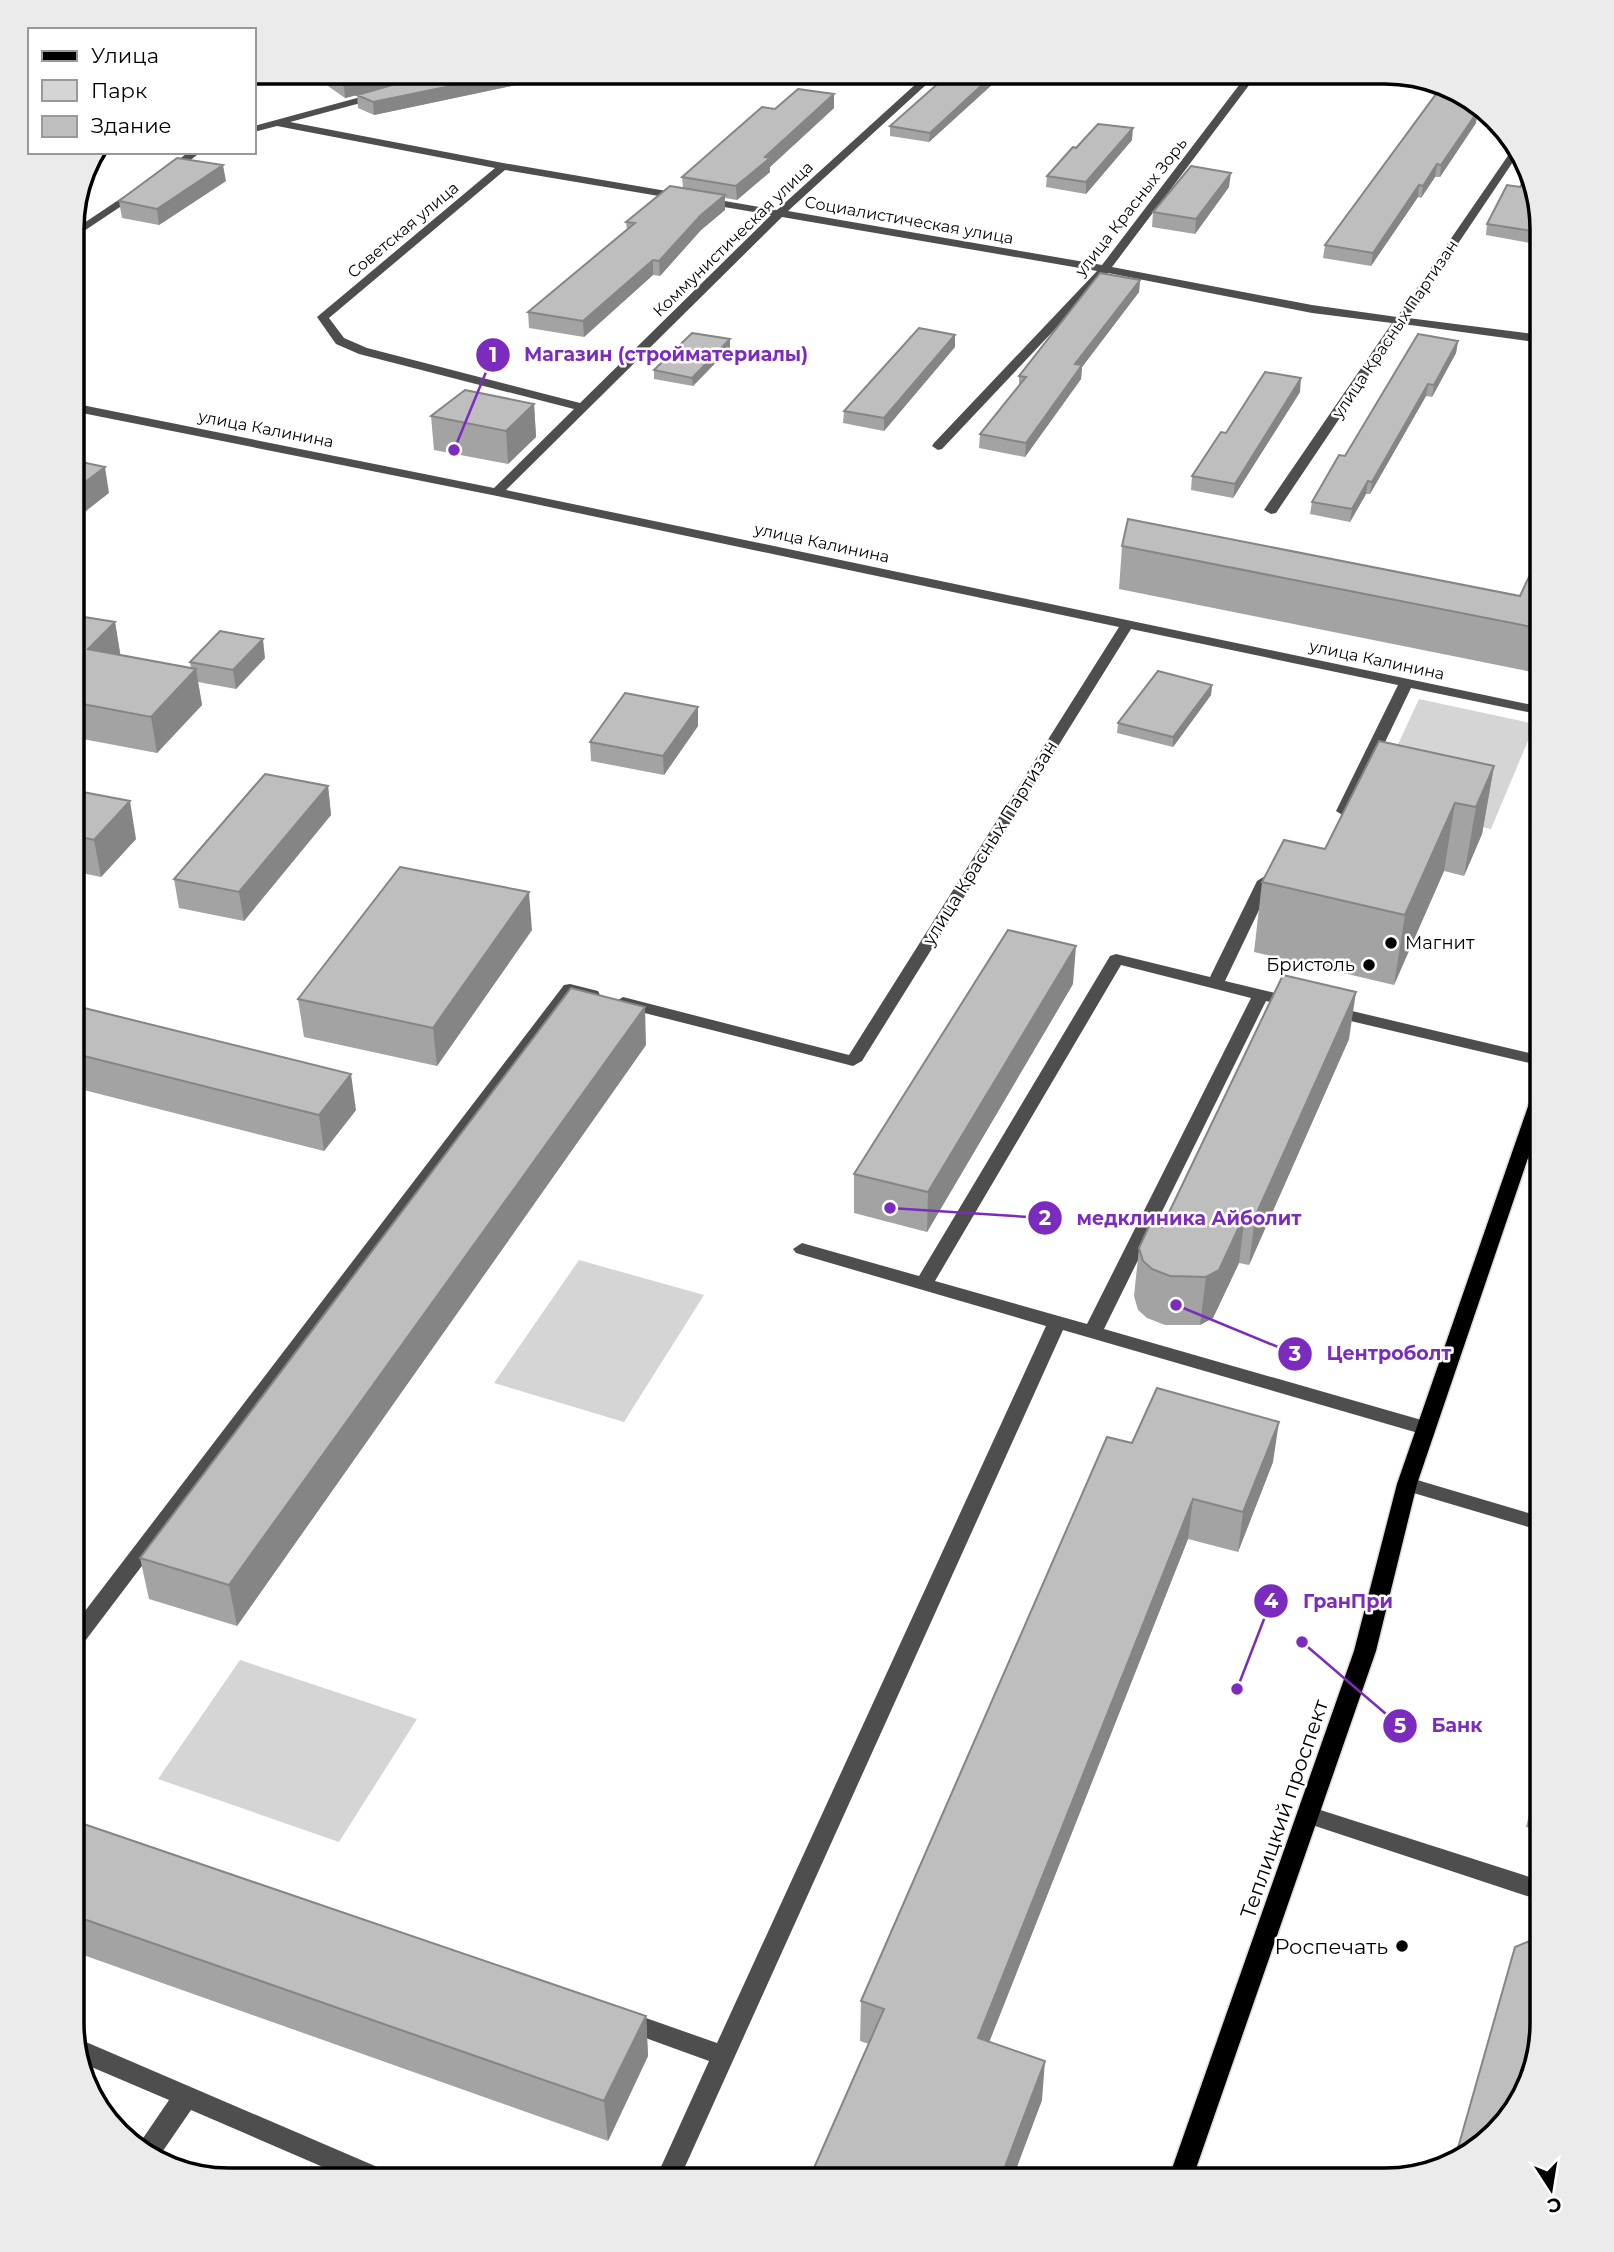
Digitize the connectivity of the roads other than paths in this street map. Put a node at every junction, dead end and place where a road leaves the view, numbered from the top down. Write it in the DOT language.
graph roads {
  1 [pos="922,84"];
  2 [pos="1246,84"];
  3 [pos="393,92"];
  4 [pos="272,122"];
  5 [pos="256,128"];
  6 [pos="193,154"];
  7 [pos="1511,157"];
  8 [pos="503,166"];
  9 [pos="162,175"];
  10 [pos="151,183"];
  11 [pos="780,214"];
  12 [pos="84,228"];
  13 [pos="1105,269"];
  14 [pos="1401,318"];
  15 [pos="1530,337"];
  16 [pos="583,408"];
  17 [pos="84,410"];
  18 [pos="938,446"];
  19 [pos="498,492"];
  20 [pos="1271,510"];
  21 [pos="1127,625"];
  22 [pos="1406,684"];
  23 [pos="1530,709"];
  24 [pos="1335,830"];
  25 [pos="1296,888"];
  26 [pos="1215,984"];
  27 [pos="1261,995"];
  28 [pos="1530,1058"];
  29 [pos="1530,1126"];
  30 [pos="802,1250"];
  31 [pos="924,1284"];
  32 [pos="1058,1322"];
  33 [pos="1094,1332"];
  34 [pos="1425,1428"];
  35 [pos="1407,1484"];
  36 [pos="1530,1520"];
  37 [pos="84,1627"];
  38 [pos="1308,1815"];
  39 [pos="1530,1887"];
  40 [pos="606,2015"];
  41 [pos="87,2054"];
  42 [pos="724,2056"];
  43 [pos="186,2096"];
  44 [pos="152,2146"];
  45 [pos="352,2168"];
  46 [pos="673,2168"];
  47 [pos="1184,2168"];
  1 -- 11 [label="street, Коммунистическая улица"];
  2 -- 13 [label="street, улица Красных Зорь"];
  3 -- 4 [label="street"];
  4 -- 5 [label="street"];
  4 -- 8 [label="street, Социалистическая улица"];
  6 -- 9 [label="street"];
  7 -- 14 [label="street, улица Красных Партизан"];
  8 -- 11 [label="street, Социалистическая улица"];
  8 -- 16 [label="street, Советская улица"];
  10 -- 12 [label="street"];
  11 -- 13 [label="street, Социалистическая улица"];
  11 -- 16 [label="street, Коммунистическая улица"];
  13 -- 14 [label="street, Социалистическая улица"];
  13 -- 18 [label="street, улица Красных Зорь"];
  14 -- 15 [label="street, Социалистическая улица"];
  14 -- 20 [label="street, улица Красных Партизан"];
  16 -- 19 [label="street, Коммунистическая улица"];
  17 -- 19 [label="street, улица Калинина"];
  19 -- 21 [label="street, улица Калинина"];
  21 -- 22 [label="street, улица Калинина"];
  21 -- 37 [label="street, улица Красных Партизан"];
  22 -- 23 [label="street, улица Калинина"];
  22 -- 24 [label="street"];
  25 -- 26 [label="street"];
  26 -- 27 [label="street"];
  26 -- 31 [label="street"];
  27 -- 28 [label="street"];
  27 -- 33 [label="street"];
  29 -- 34 [label="main road, Теплицкий проспект"];
  30 -- 31 [label="street"];
  31 -- 32 [label="street"];
  32 -- 33 [label="street"];
  32 -- 42 [label="street"];
  33 -- 34 [label="street"];
  34 -- 35 [label="main road, Теплицкий проспект"];
  35 -- 36 [label="street"];
  35 -- 38 [label="main road, Теплицкий проспект"];
  38 -- 39 [label="street"];
  38 -- 47 [label="main road, Теплицкий проспект"];
  40 -- 42 [label="street"];
  41 -- 43 [label="street"];
  42 -- 46 [label="street"];
  43 -- 44 [label="street"];
  43 -- 45 [label="street"];
}
